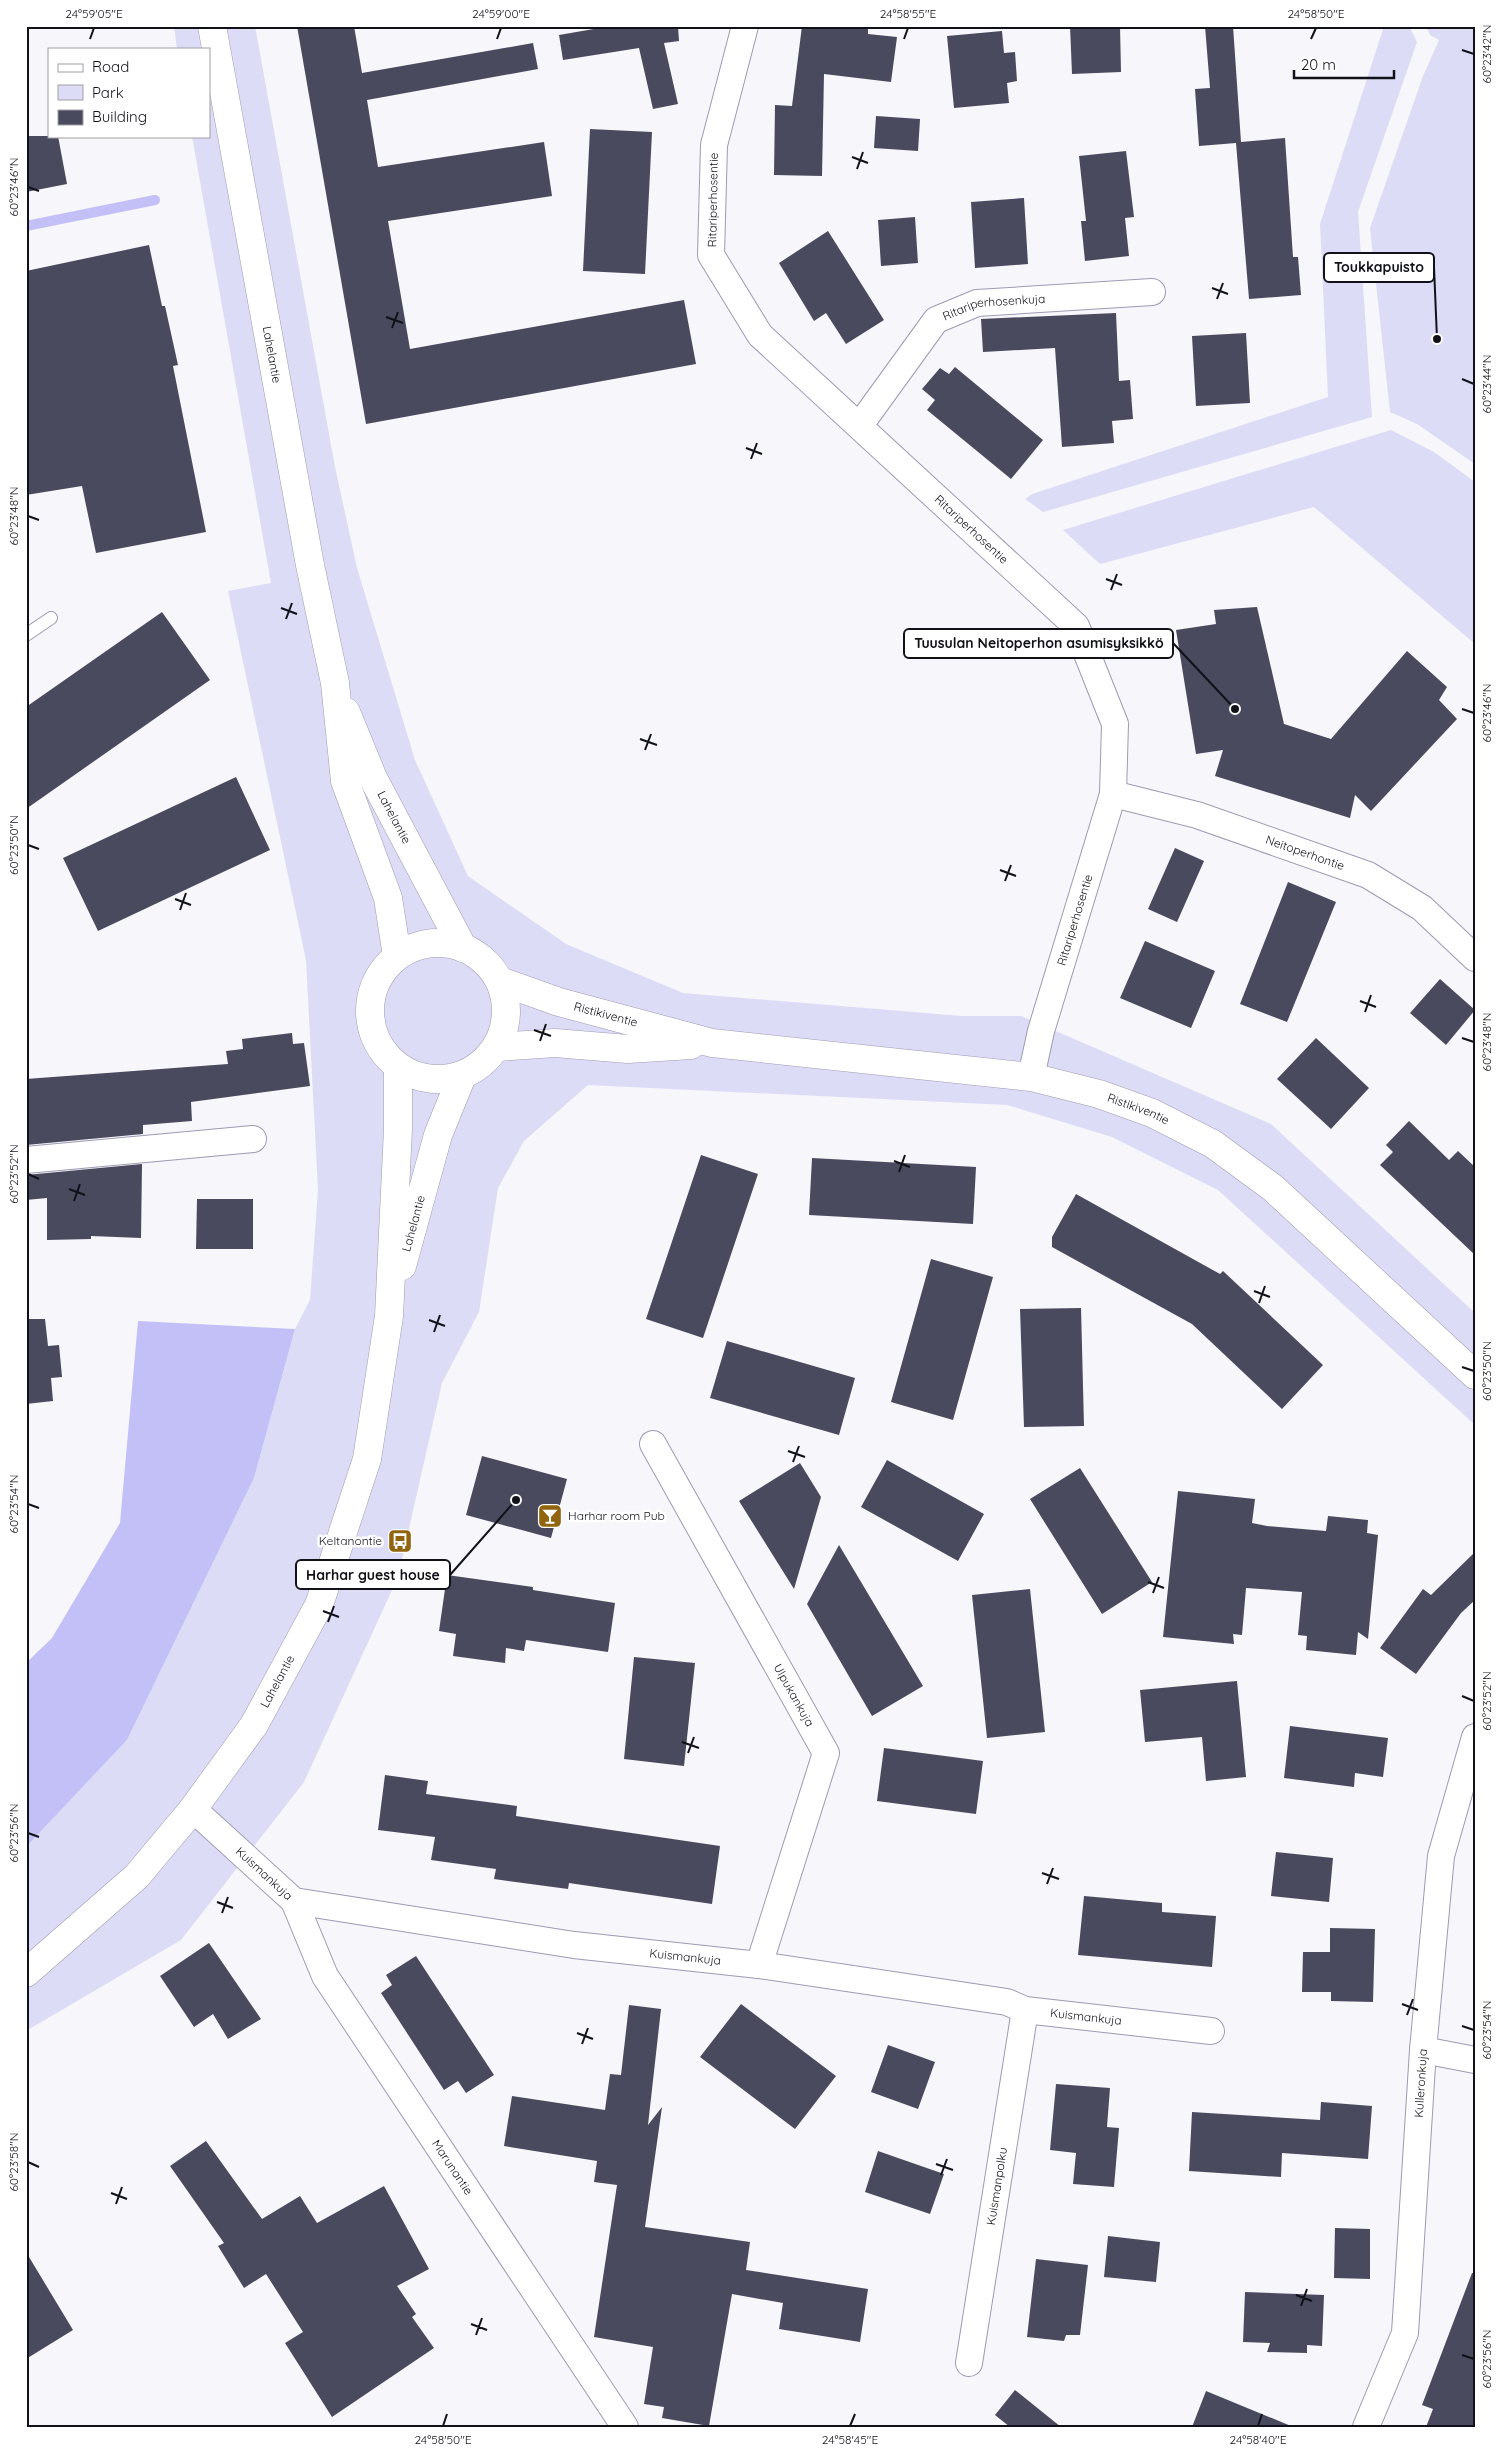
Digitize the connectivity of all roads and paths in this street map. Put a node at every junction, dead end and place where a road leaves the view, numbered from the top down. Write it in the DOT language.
graph roads {
  1 [pos="212,26"];
  2 [pos="745,26"];
  3 [pos="1152,292"];
  4 [pos="860,425"];
  5 [pos="51,618"];
  6 [pos="26,635"];
  7 [pos="334,683"];
  8 [pos="1113,794"];
  9 [pos="462,948"];
  10 [pos="397,956"];
  11 [pos="1475,958"];
  12 [pos="500,981"];
  13 [pos="712,1043"];
  14 [pos="497,1047"];
  15 [pos="398,1067"];
  16 [pos="462,1076"];
  17 [pos="1031,1077"];
  18 [pos="253,1139"];
  19 [pos="26,1160"];
  20 [pos="389,1316"];
  21 [pos="1475,1375"];
  22 [pos="653,1444"];
  23 [pos="1475,1737"];
  24 [pos="193,1809"];
  25 [pos="294,1900"];
  26 [pos="759,1965"];
  27 [pos="26,1973"];
  28 [pos="1025,2010"];
  29 [pos="1211,2031"];
  30 [pos="1423,2050"];
  31 [pos="1475,2060"];
  32 [pos="969,2364"];
  33 [pos="625,2427"];
  34 [pos="1366,2427"];
  1 -- 7 [label="main road, Lahelantie"];
  2 -- 4 [label="street, Ritariperhosentie"];
  3 -- 4 [label="street, Ritariperhosenkuja"];
  4 -- 8 [label="street, Ritariperhosentie"];
  5 -- 6 [label="lane"];
  7 -- 9 [label="main road, Lahelantie"];
  7 -- 10 [label="main road, Lahelantie"];
  8 -- 11 [label="street, Neitoperhontie"];
  8 -- 17 [label="street, Ritariperhosentie"];
  9 -- 10 [label="main road"];
  9 -- 12 [label="main road"];
  10 -- 15 [label="main road"];
  12 -- 13 [label="main road, Ristikiventie"];
  12 -- 14 [label="main road"];
  13 -- 14 [label="main road, Ristikiventie"];
  13 -- 17 [label="main road, Ristikiventie"];
  14 -- 16 [label="main road"];
  15 -- 16 [label="main road"];
  15 -- 20 [label="main road, Lahelantie"];
  16 -- 20 [label="main road, Lahelantie"];
  17 -- 21 [label="main road, Ristikiventie"];
  18 -- 19 [label="street"];
  20 -- 24 [label="main road, Lahelantie"];
  22 -- 26 [label="street, Ulpukankuja"];
  23 -- 30 [label="street, Kulleronkuja"];
  24 -- 25 [label="street, Kuismankuja"];
  24 -- 27 [label="main road, Lahelantie"];
  25 -- 26 [label="street, Kuismankuja"];
  25 -- 33 [label="street, Marunantie"];
  26 -- 28 [label="street, Kuismankuja"];
  28 -- 29 [label="street, Kuismankuja"];
  28 -- 32 [label="street, Kuismanpolku"];
  30 -- 31 [label="street"];
  30 -- 34 [label="street, Kulleronkuja"];
}
